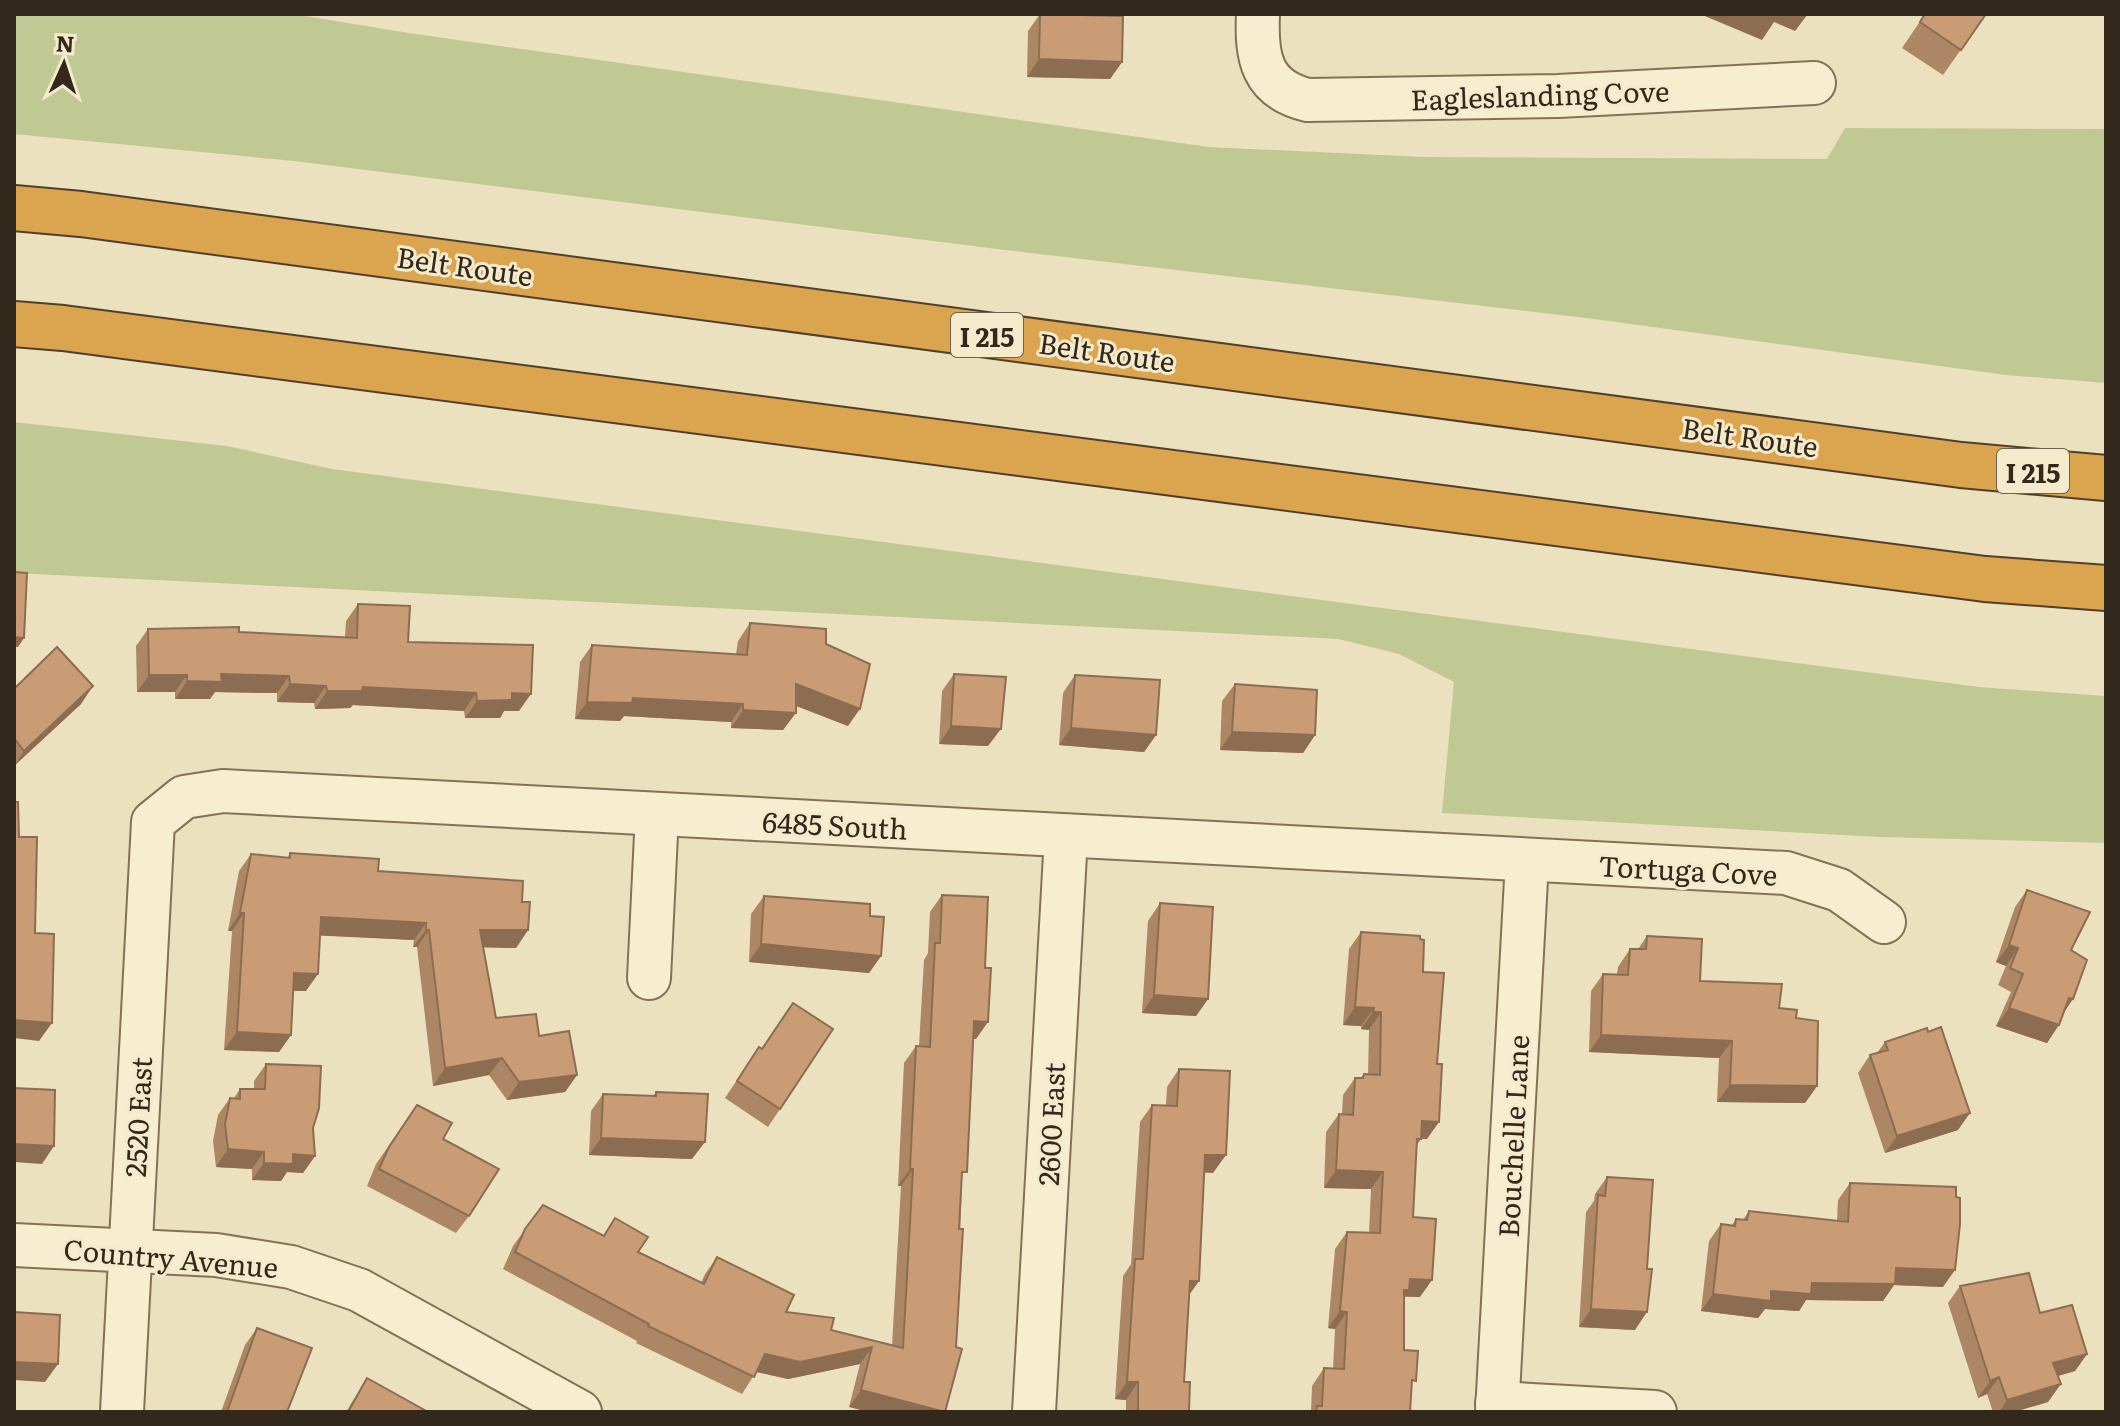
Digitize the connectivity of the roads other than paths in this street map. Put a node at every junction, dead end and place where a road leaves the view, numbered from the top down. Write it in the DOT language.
graph roads {
  1 [pos="1258,14"];
  2 [pos="1814,83"];
  3 [pos="14,208"];
  4 [pos="14,324"];
  5 [pos="2106,461"];
  6 [pos="1961,465"];
  7 [pos="2106,478"];
  8 [pos="2106,588"];
  9 [pos="657,814"];
  10 [pos="153,822"];
  11 [pos="1066,836"];
  12 [pos="1527,861"];
  13 [pos="1884,922"];
  14 [pos="649,978"];
  15 [pos="14,1245"];
  16 [pos="130,1251"];
  17 [pos="1497,1408"];
  18 [pos="122,1412"];
  19 [pos="580,1412"];
  20 [pos="1034,1412"];
  21 [pos="1655,1412"];
  1 -- 2 [label="street, Eagleslanding Cove"];
  3 -- 6 [label="highway, Belt Route / I 215"];
  4 -- 8 [label="highway"];
  5 -- 6 [label="highway"];
  6 -- 7 [label="highway, Belt Route / I 215"];
  9 -- 10 [label="street, 6485 South"];
  9 -- 11 [label="street, 6485 South"];
  9 -- 14 [label="street"];
  10 -- 16 [label="street, 2520 East"];
  11 -- 12 [label="street, 6485 South"];
  11 -- 20 [label="street, 2600 East"];
  12 -- 13 [label="street, Tortuga Cove"];
  12 -- 17 [label="street, Bouchelle Lane"];
  15 -- 16 [label="street, Country Avenue"];
  16 -- 18 [label="street, 2520 East"];
  16 -- 19 [label="street, Country Avenue"];
  17 -- 21 [label="street"];
}
